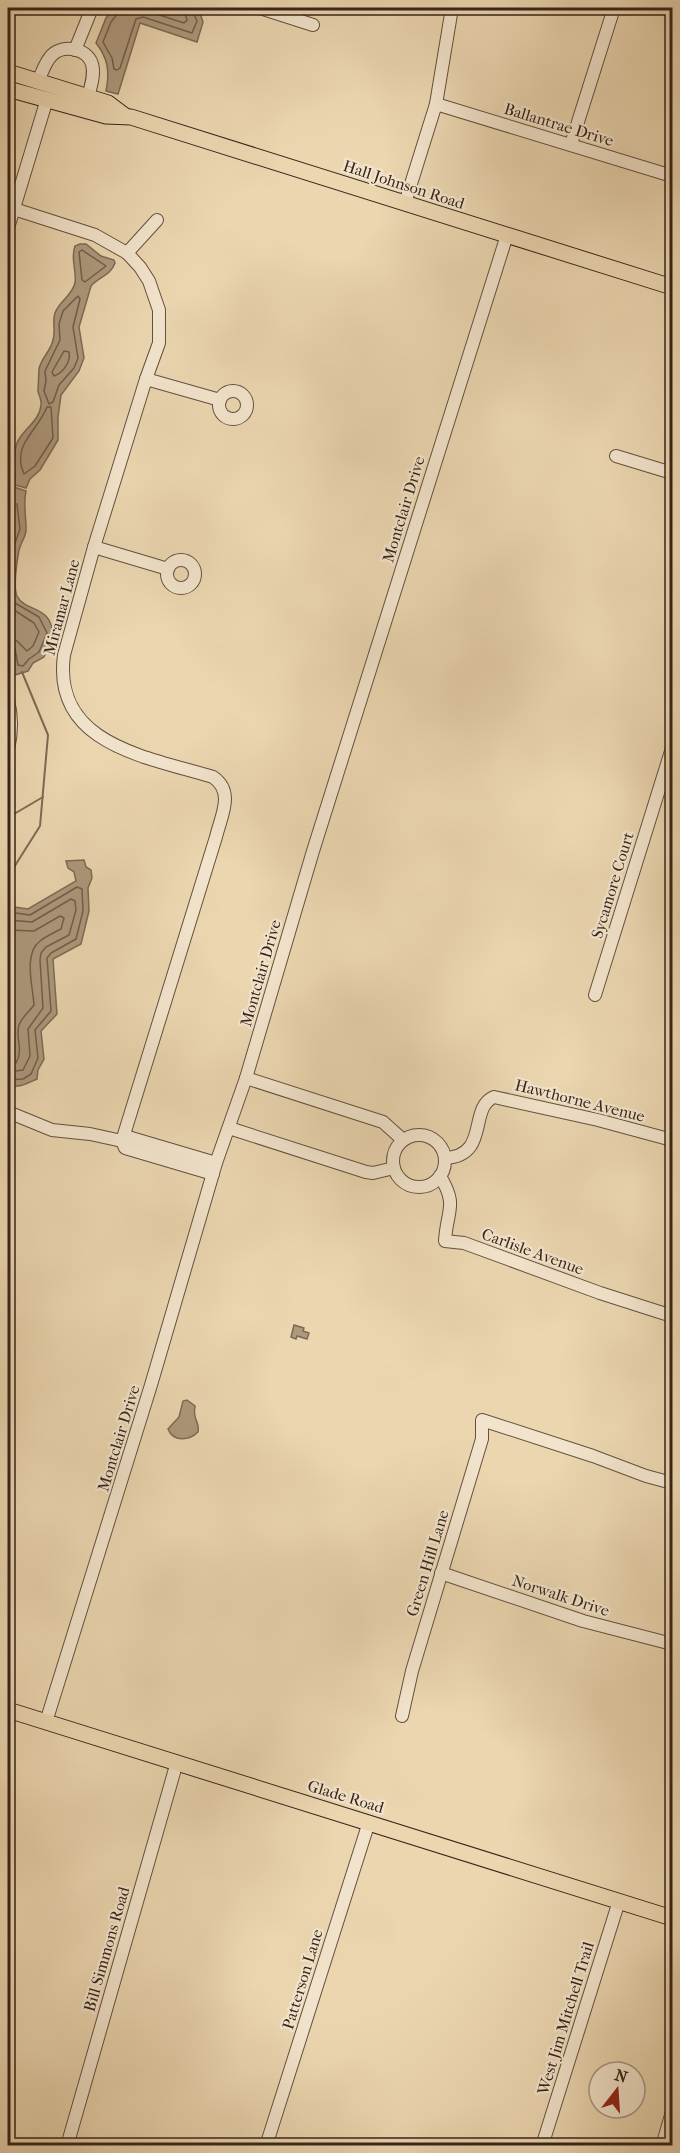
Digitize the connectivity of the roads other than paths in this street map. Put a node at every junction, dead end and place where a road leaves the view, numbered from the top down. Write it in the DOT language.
graph roads {
  1 [pos="92,8"];
  2 [pos="260,8"];
  3 [pos="452,8"];
  4 [pos="614,8"];
  5 [pos="313,25"];
  6 [pos="75,50"];
  7 [pos="8,72"];
  8 [pos="38,81"];
  9 [pos="8,89"];
  10 [pos="88,97"];
  11 [pos="47,99"];
  12 [pos="436,104"];
  13 [pos="124,116"];
  14 [pos="571,144"];
  15 [pos="672,176"];
  16 [pos="405,203"];
  17 [pos="14,209"];
  18 [pos="157,220"];
  19 [pos="8,228"];
  20 [pos="507,235"];
  21 [pos="127,253"];
  22 [pos="672,287"];
  23 [pos="146,379"];
  24 [pos="220,400"];
  25 [pos="616,456"];
  26 [pos="672,473"];
  27 [pos="94,547"];
  28 [pos="168,569"];
  29 [pos="8,700"];
  30 [pos="8,748"];
  31 [pos="672,748"];
  32 [pos="667,787"];
  33 [pos="595,995"];
  34 [pos="246,1078"];
  35 [pos="8,1112"];
  36 [pos="229,1128"];
  37 [pos="125,1139"];
  38 [pos="403,1140"];
  39 [pos="672,1140"];
  40 [pos="445,1158"];
  41 [pos="215,1168"];
  42 [pos="394,1168"];
  43 [pos="440,1176"];
  44 [pos="672,1316"];
  45 [pos="672,1483"];
  46 [pos="441,1573"];
  47 [pos="672,1644"];
  48 [pos="8,1710"];
  49 [pos="402,1716"];
  50 [pos="46,1722"];
  51 [pos="177,1762"];
  52 [pos="369,1821"];
  53 [pos="619,1901"];
  54 [pos="672,1918"];
  55 [pos="672,2112"];
  56 [pos="67,2145"];
  57 [pos="267,2145"];
  58 [pos="542,2145"];
  59 [pos="662,2145"];
  1 -- 6 [label="street"];
  2 -- 5 [label="street"];
  3 -- 12 [label="street"];
  4 -- 14 [label="street"];
  6 -- 8 [label="street"];
  6 -- 10 [label="street"];
  7 -- 8 [label="main road, Hall Johnson Road"];
  8 -- 10 [label="main road, Hall Johnson Road"];
  9 -- 11 [label="main road, Hall Johnson Road"];
  10 -- 13 [label="main road, Hall Johnson Road"];
  11 -- 13 [label="main road, Hall Johnson Road"];
  11 -- 17 [label="street"];
  12 -- 14 [label="street, Ballantrae Drive"];
  12 -- 16 [label="street"];
  13 -- 16 [label="main road, Hall Johnson Road"];
  14 -- 15 [label="street, Ballantrae Drive"];
  16 -- 20 [label="main road, Hall Johnson Road"];
  17 -- 19 [label="street"];
  17 -- 21 [label="street, Miramar Lane"];
  18 -- 21 [label="street"];
  20 -- 22 [label="main road, Hall Johnson Road"];
  20 -- 34 [label="street, Montclair Drive"];
  21 -- 23 [label="street, Miramar Lane"];
  23 -- 24 [label="street"];
  23 -- 27 [label="street, Miramar Lane"];
  25 -- 26 [label="street"];
  27 -- 28 [label="street"];
  27 -- 37 [label="street, Miramar Lane"];
  29 -- 30 [label="street"];
  31 -- 32 [label="street, Sycamore Court"];
  32 -- 33 [label="street, Sycamore Court"];
  34 -- 36 [label="street, Montclair Drive"];
  34 -- 38 [label="street"];
  35 -- 37 [label="street"];
  36 -- 41 [label="street, Montclair Drive"];
  36 -- 42 [label="street"];
  37 -- 41 [label="street"];
  38 -- 40 [label="street"];
  38 -- 42 [label="street"];
  39 -- 40 [label="street, Hawthorne Avenue"];
  40 -- 43 [label="street"];
  41 -- 50 [label="street, Montclair Drive"];
  42 -- 43 [label="street"];
  43 -- 44 [label="street, Carlisle Avenue"];
  45 -- 46 [label="street, Green Hill Lane"];
  46 -- 47 [label="street, Norwalk Drive"];
  46 -- 49 [label="street, Green Hill Lane"];
  48 -- 50 [label="main road, Glade Road"];
  50 -- 51 [label="main road, Glade Road"];
  51 -- 52 [label="main road, Glade Road"];
  51 -- 56 [label="street, Bill Simmons Road"];
  52 -- 53 [label="main road, Glade Road"];
  52 -- 57 [label="street, Patterson Lane"];
  53 -- 54 [label="main road, Glade Road"];
  53 -- 58 [label="street, West Jim Mitchell Trail"];
  55 -- 59 [label="street"];
}
